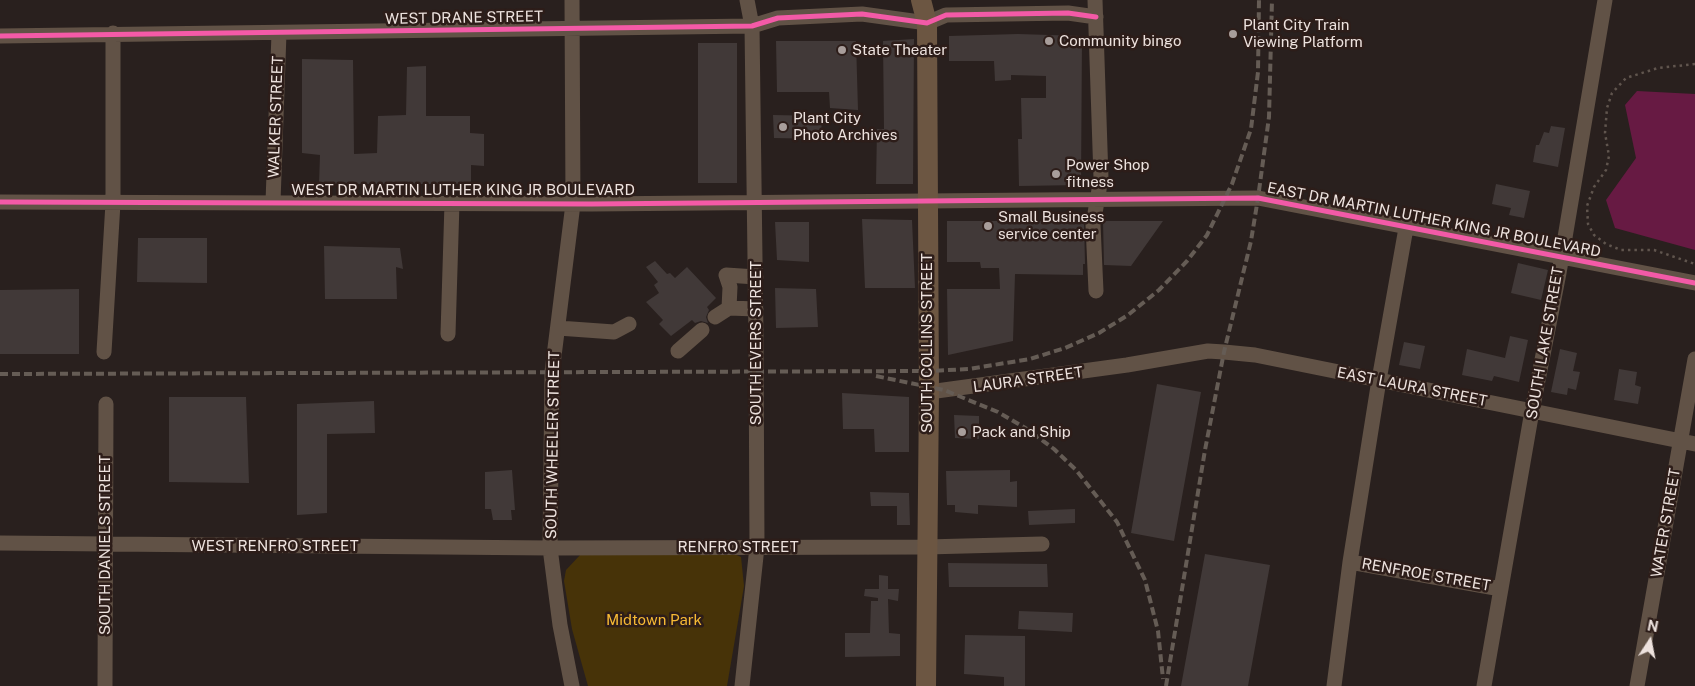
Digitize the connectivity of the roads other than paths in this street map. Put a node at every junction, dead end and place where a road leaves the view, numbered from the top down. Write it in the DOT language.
graph roads {
  1 [pos="572,0"];
  2 [pos="747,0"];
  3 [pos="921,0"];
  4 [pos="1095,0"];
  5 [pos="1605,0"];
  6 [pos="1096,17"];
  7 [pos="926,23"];
  8 [pos="752,26"];
  9 [pos="572,29"];
  10 [pos="113,33"];
  11 [pos="279,33"];
  12 [pos="0,36"];
  13 [pos="927,200"];
  14 [pos="1096,200"];
  15 [pos="0,202"];
  16 [pos="112,202"];
  17 [pos="273,202"];
  18 [pos="754,202"];
  19 [pos="452,203"];
  20 [pos="574,204"];
  21 [pos="1406,228"];
  22 [pos="1560,258"];
  23 [pos="756,278"];
  24 [pos="1695,283"];
  25 [pos="1096,291"];
  26 [pos="729,308"];
  27 [pos="756,309"];
  28 [pos="715,317"];
  29 [pos="629,324"];
  30 [pos="558,328"];
  31 [pos="702,330"];
  32 [pos="448,334"];
  33 [pos="678,351"];
  34 [pos="104,352"];
  35 [pos="1695,360"];
  36 [pos="1128,365"];
  37 [pos="1379,380"];
  38 [pos="929,392"];
  39 [pos="106,404"];
  40 [pos="1532,411"];
  41 [pos="1688,442"];
  42 [pos="0,543"];
  43 [pos="1042,544"];
  44 [pos="104,545"];
  45 [pos="757,547"];
  46 [pos="926,547"];
  47 [pos="550,548"];
  48 [pos="1350,562"];
  49 [pos="1501,589"];
  50 [pos="105,686"];
  51 [pos="572,686"];
  52 [pos="742,686"];
  53 [pos="926,686"];
  54 [pos="1334,686"];
  55 [pos="1484,686"];
  56 [pos="1637,686"];
  1 -- 9 [label="street, SOUTH WHEELER STREET"];
  2 -- 8 [label="street, SOUTH EVERS STREET"];
  3 -- 7 [label="main road, SOUTH COLLINS STREET"];
  4 -- 6 [label="street"];
  5 -- 22 [label="street, SOUTH LAKE STREET"];
  6 -- 7 [label="street"];
  6 -- 14 [label="street"];
  7 -- 8 [label="street, WEST DRANE STREET"];
  7 -- 13 [label="main road, SOUTH COLLINS STREET"];
  8 -- 9 [label="street, WEST DRANE STREET"];
  8 -- 18 [label="street, SOUTH EVERS STREET"];
  9 -- 11 [label="street, WEST DRANE STREET"];
  9 -- 20 [label="street, SOUTH WHEELER STREET"];
  10 -- 11 [label="street, WEST DRANE STREET"];
  10 -- 12 [label="street, WEST DRANE STREET"];
  10 -- 16 [label="street"];
  11 -- 17 [label="street, WALKER STREET"];
  13 -- 14 [label="street, EAST DR MARTIN LUTHER KING JR BOULEVARD"];
  13 -- 18 [label="street, WEST DR MARTIN LUTHER KING JR BOULEVARD"];
  13 -- 38 [label="main road, SOUTH COLLINS STREET"];
  14 -- 21 [label="street, EAST DR MARTIN LUTHER KING JR BOULEVARD"];
  14 -- 25 [label="street"];
  15 -- 16 [label="street, WEST DR MARTIN LUTHER KING JR BOULEVARD"];
  16 -- 17 [label="street, WEST DR MARTIN LUTHER KING JR BOULEVARD"];
  16 -- 34 [label="street"];
  17 -- 19 [label="street, WEST DR MARTIN LUTHER KING JR BOULEVARD"];
  18 -- 20 [label="street, WEST DR MARTIN LUTHER KING JR BOULEVARD"];
  18 -- 23 [label="street, SOUTH EVERS STREET"];
  19 -- 20 [label="street, WEST DR MARTIN LUTHER KING JR BOULEVARD"];
  19 -- 32 [label="street"];
  20 -- 30 [label="street, SOUTH WHEELER STREET"];
  21 -- 22 [label="street, EAST DR MARTIN LUTHER KING JR BOULEVARD"];
  21 -- 37 [label="street"];
  22 -- 24 [label="street, EAST DR MARTIN LUTHER KING JR BOULEVARD"];
  22 -- 40 [label="street, SOUTH LAKE STREET"];
  23 -- 26 [label="street"];
  23 -- 27 [label="street, SOUTH EVERS STREET"];
  26 -- 27 [label="street"];
  26 -- 28 [label="street"];
  27 -- 45 [label="street, SOUTH EVERS STREET"];
  29 -- 30 [label="street"];
  30 -- 47 [label="street, SOUTH WHEELER STREET"];
  31 -- 33 [label="street"];
  35 -- 41 [label="street, WATER STREET"];
  36 -- 37 [label="street, EAST LAURA STREET"];
  36 -- 38 [label="street, LAURA STREET"];
  37 -- 40 [label="street, EAST LAURA STREET"];
  37 -- 48 [label="street"];
  38 -- 46 [label="main road, SOUTH COLLINS STREET"];
  39 -- 44 [label="street, SOUTH DANIELS STREET"];
  40 -- 41 [label="street, EAST LAURA STREET"];
  40 -- 49 [label="street, SOUTH LAKE STREET"];
  41 -- 56 [label="street, WATER STREET"];
  42 -- 44 [label="street, WEST RENFRO STREET"];
  43 -- 46 [label="street, RENFRO STREET"];
  44 -- 47 [label="street, WEST RENFRO STREET"];
  44 -- 50 [label="street, SOUTH DANIELS STREET"];
  45 -- 46 [label="street, RENFRO STREET"];
  45 -- 47 [label="street, RENFRO STREET"];
  45 -- 52 [label="street, SOUTH EVERS STREET"];
  46 -- 53 [label="main road, SOUTH COLLINS STREET"];
  47 -- 51 [label="street, SOUTH WHEELER STREET"];
  48 -- 49 [label="street, RENFROE STREET"];
  48 -- 54 [label="street"];
  49 -- 55 [label="street, SOUTH LAKE STREET"];
}
